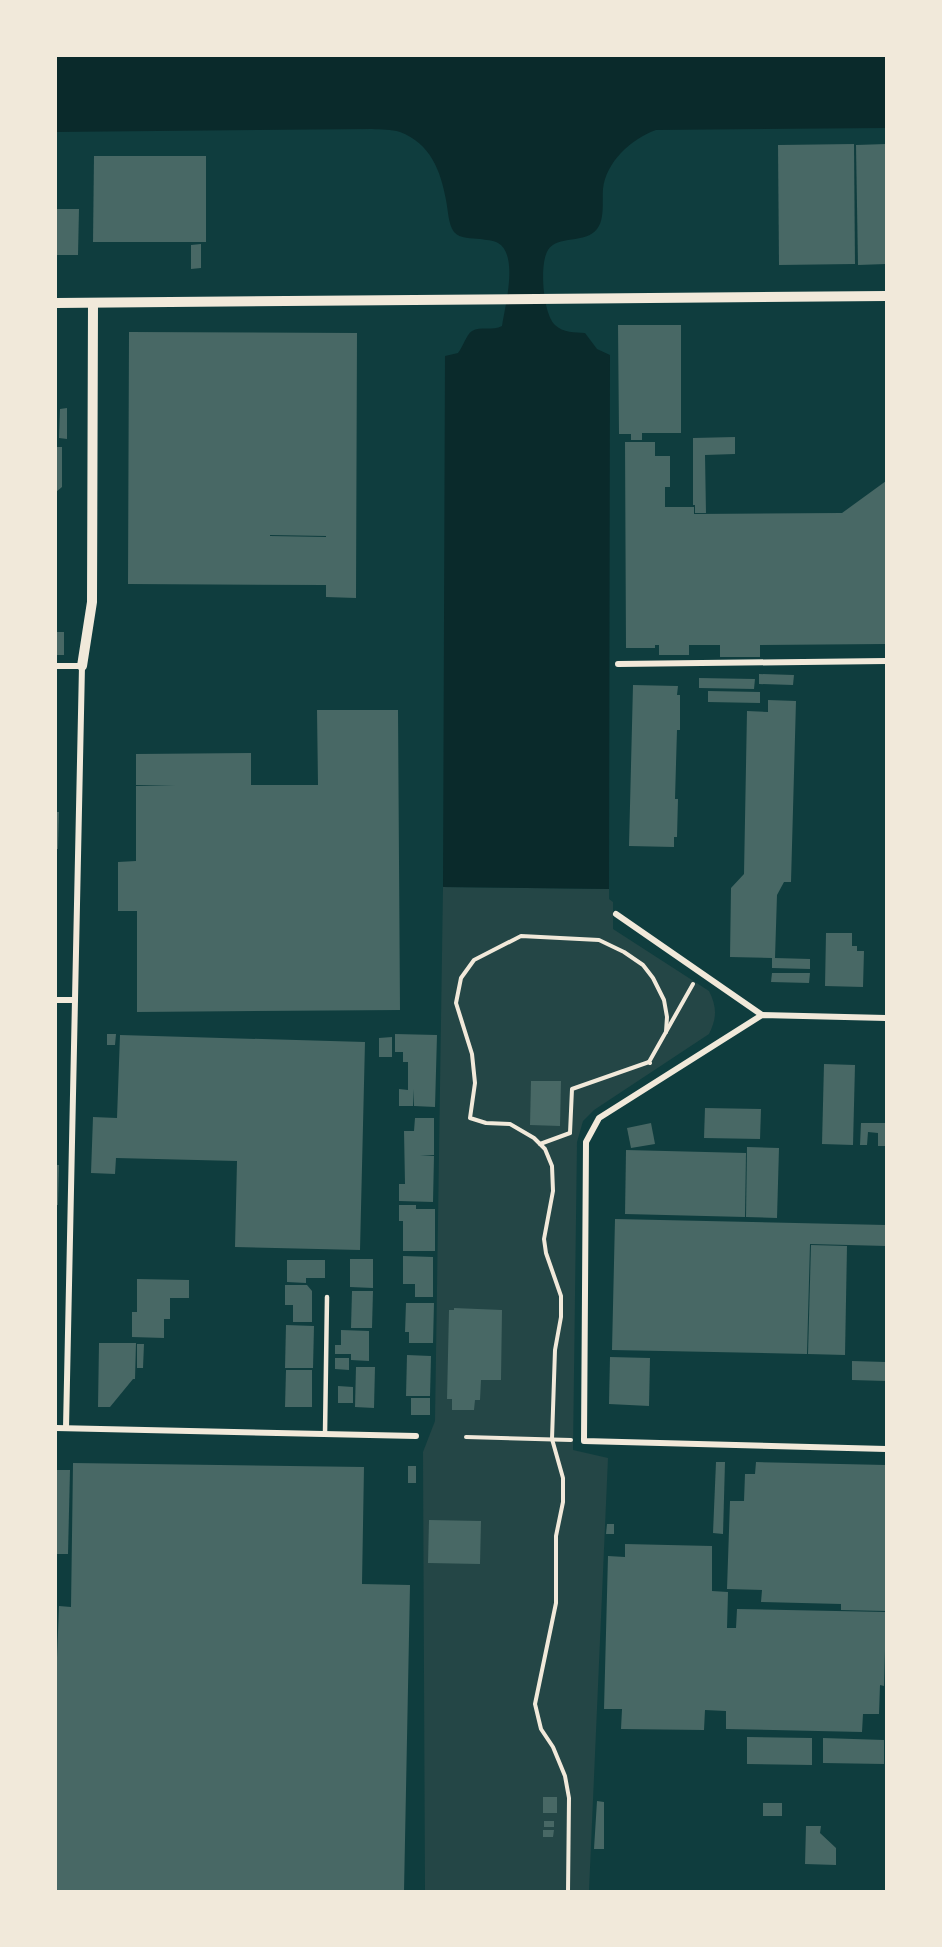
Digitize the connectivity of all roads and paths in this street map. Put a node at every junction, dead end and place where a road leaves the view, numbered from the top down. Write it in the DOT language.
graph roads {
  1 [pos="886,296"];
  2 [pos="56,303"];
  3 [pos="93,303"];
  4 [pos="886,661"];
  5 [pos="618,664"];
  6 [pos="56,666"];
  7 [pos="82,666"];
  8 [pos="616,914"];
  9 [pos="700,972"];
  10 [pos="56,1000"];
  11 [pos="75,1000"];
  12 [pos="762,1015"];
  13 [pos="886,1018"];
  14 [pos="666,1032"];
  15 [pos="649,1062"];
  16 [pos="661,1079"];
  17 [pos="570,1133"];
  18 [pos="591,1133"];
  19 [pos="540,1144"];
  20 [pos="327,1297"];
  21 [pos="56,1428"];
  22 [pos="66,1428"];
  23 [pos="326,1434"];
  24 [pos="416,1436"];
  25 [pos="466,1437"];
  26 [pos="552,1439"];
  27 [pos="584,1442"];
  28 [pos="886,1449"];
  29 [pos="568,1892"];
  1 -- 3 [label="street"];
  2 -- 3 [label="street"];
  3 -- 7 [label="street"];
  4 -- 5 [label="street"];
  6 -- 7 [label="street"];
  7 -- 11 [label="street"];
  8 -- 9 [label="street"];
  9 -- 12 [label="street"];
  9 -- 14 [label="path"];
  10 -- 11 [label="street"];
  11 -- 22 [label="street"];
  12 -- 13 [label="street"];
  12 -- 16 [label="street"];
  14 -- 15 [label="path"];
  14 -- 19 [label="path"];
  15 -- 16 [label="path"];
  15 -- 17 [label="path"];
  16 -- 18 [label="street"];
  17 -- 18 [label="path"];
  17 -- 19 [label="path"];
  18 -- 27 [label="street"];
  19 -- 26 [label="path"];
  20 -- 23 [label="lane"];
  21 -- 22 [label="street"];
  22 -- 23 [label="street"];
  23 -- 24 [label="street"];
  25 -- 26 [label="path"];
  26 -- 27 [label="path"];
  26 -- 29 [label="path"];
  27 -- 28 [label="street"];
}
